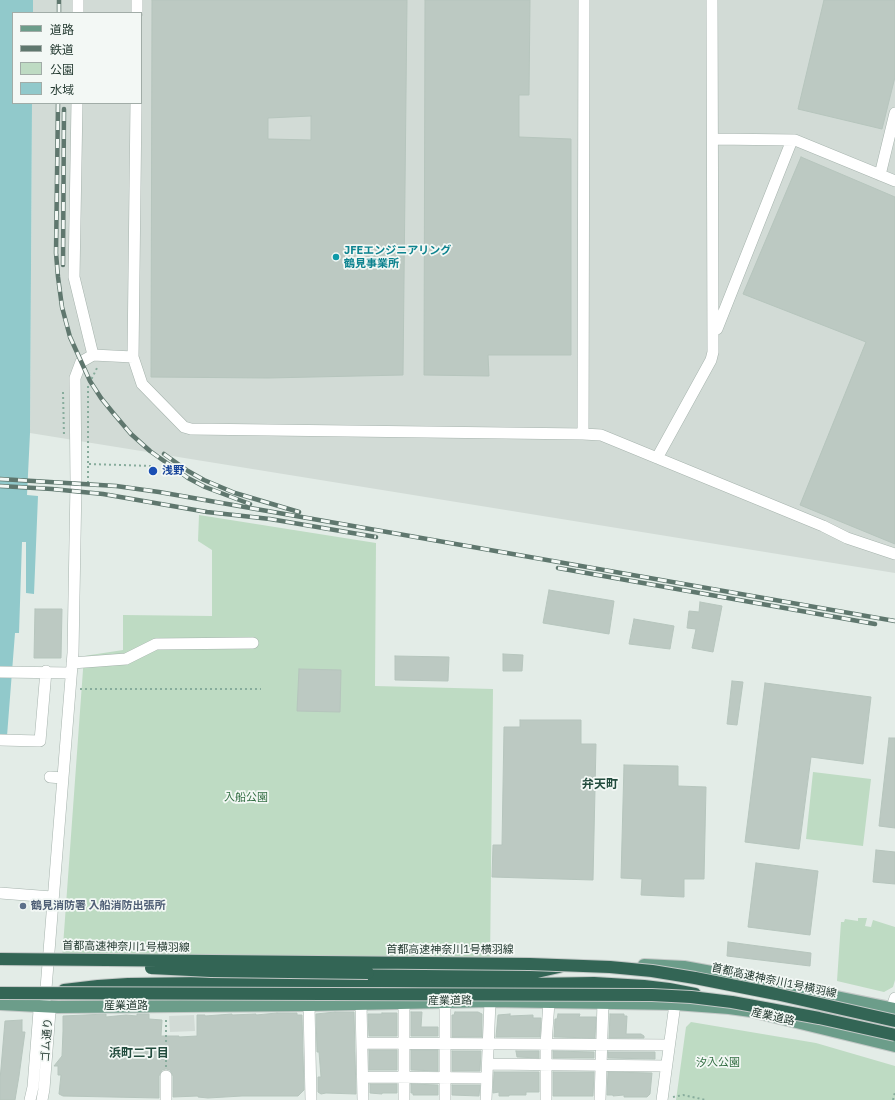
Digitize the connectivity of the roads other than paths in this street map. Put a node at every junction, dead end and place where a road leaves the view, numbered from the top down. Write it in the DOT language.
graph roads {
  1 [pos="78,0"];
  2 [pos="137,0"];
  3 [pos="584,0"];
  4 [pos="712,0"];
  5 [pos="78,12"];
  6 [pos="137,12"];
  7 [pos="77,104"];
  8 [pos="136,104"];
  9 [pos="895,113"];
  10 [pos="714,139"];
  11 [pos="792,140"];
  12 [pos="880,175"];
  13 [pos="895,182"];
  14 [pos="714,335"];
  15 [pos="94,355"];
  16 [pos="134,357"];
  17 [pos="583,434"];
  18 [pos="657,458"];
  19 [pos="895,554"];
  20 [pos="253,643"];
  21 [pos="72,668"];
  22 [pos="0,672"];
  23 [pos="46,672"];
  24 [pos="0,740"];
  25 [pos="50,777"];
  26 [pos="62,778"];
  27 [pos="0,893"];
  28 [pos="52,897"];
  29 [pos="0,959"];
  30 [pos="62,960"];
  31 [pos="48,962"];
  32 [pos="578,962"];
  33 [pos="0,964"];
  34 [pos="368,977"];
  35 [pos="0,993"];
  36 [pos="48,994"];
  37 [pos="445,1001"];
  38 [pos="490,1001"];
  39 [pos="549,1002"];
  40 [pos="603,1002"];
  41 [pos="361,1003"];
  42 [pos="404,1003"];
  43 [pos="0,1004"];
  44 [pos="675,1004"];
  45 [pos="309,1005"];
  46 [pos="894,1005"];
  47 [pos="44,1007"];
  48 [pos="751,1011"];
  49 [pos="895,1021"];
  50 [pos="895,1035"];
  51 [pos="362,1043"];
  52 [pos="404,1043"];
  53 [pos="444,1043"];
  54 [pos="881,1043"];
  55 [pos="488,1045"];
  56 [pos="546,1045"];
  57 [pos="601,1045"];
  58 [pos="669,1045"];
  59 [pos="895,1046"];
  60 [pos="488,1064"];
  61 [pos="546,1064"];
  62 [pos="600,1065"];
  63 [pos="666,1066"];
  64 [pos="166,1076"];
  65 [pos="362,1077"];
  66 [pos="404,1077"];
  67 [pos="444,1077"];
  68 [pos="487,1078"];
  69 [pos="30,1100"];
  70 [pos="42,1100"];
  71 [pos="166,1100"];
  72 [pos="311,1100"];
  73 [pos="363,1100"];
  74 [pos="404,1100"];
  75 [pos="445,1100"];
  76 [pos="486,1100"];
  77 [pos="546,1100"];
  78 [pos="600,1100"];
  79 [pos="662,1100"];
  1 -- 5 [label="street"];
  2 -- 6 [label="street"];
  3 -- 17 [label="street"];
  4 -- 10 [label="street"];
  7 -- 15 [label="street"];
  8 -- 16 [label="street"];
  9 -- 12 [label="street"];
  10 -- 11 [label="street"];
  10 -- 14 [label="street"];
  11 -- 12 [label="street"];
  11 -- 14 [label="street"];
  12 -- 13 [label="street"];
  14 -- 18 [label="street"];
  15 -- 16 [label="street"];
  15 -- 21 [label="street"];
  16 -- 17 [label="street"];
  17 -- 18 [label="street"];
  18 -- 19 [label="street"];
  20 -- 21 [label="street"];
  21 -- 23 [label="street"];
  21 -- 26 [label="street"];
  22 -- 23 [label="street"];
  23 -- 24 [label="street"];
  25 -- 26 [label="street"];
  26 -- 28 [label="street"];
  27 -- 28 [label="street"];
  28 -- 31 [label="street"];
  29 -- 30 [label="highway, 首都高速神奈川1号横羽線, bridge"];
  30 -- 34 [label="highway, bridge"];
  30 -- 49 [label="highway, 首都高速神奈川1号横羽線, bridge"];
  31 -- 32 [label="main road"];
  31 -- 33 [label="main road"];
  31 -- 47 [label="street"];
  32 -- 34 [label="highway"];
  32 -- 46 [label="main road"];
  34 -- 36 [label="highway, bridge"];
  34 -- 48 [label="highway"];
  35 -- 36 [label="highway, bridge"];
  36 -- 50 [label="highway, bridge"];
  37 -- 38 [label="main road, 産業道路"];
  37 -- 42 [label="main road, 産業道路"];
  37 -- 53 [label="street"];
  38 -- 39 [label="main road, 産業道路"];
  38 -- 55 [label="street"];
  39 -- 40 [label="main road, 産業道路"];
  39 -- 56 [label="street"];
  40 -- 44 [label="main road, 産業道路"];
  40 -- 57 [label="street"];
  41 -- 42 [label="main road, 産業道路"];
  41 -- 45 [label="main road, 産業道路"];
  41 -- 51 [label="street"];
  42 -- 52 [label="street"];
  43 -- 47 [label="main road, 産業道路"];
  44 -- 48 [label="main road, 産業道路"];
  44 -- 58 [label="street"];
  45 -- 47 [label="main road, 産業道路"];
  45 -- 72 [label="street"];
  46 -- 54 [label="street"];
  47 -- 69 [label="street, ゴム通り"];
  47 -- 70 [label="street, ゴム通り"];
  48 -- 54 [label="main road, 産業道路"];
  51 -- 52 [label="street"];
  51 -- 65 [label="street"];
  52 -- 53 [label="street"];
  52 -- 66 [label="street"];
  53 -- 55 [label="street"];
  53 -- 67 [label="street"];
  54 -- 59 [label="main road, 産業道路"];
  55 -- 56 [label="street"];
  55 -- 60 [label="street"];
  56 -- 57 [label="street"];
  56 -- 61 [label="street"];
  57 -- 58 [label="street"];
  57 -- 62 [label="street"];
  58 -- 63 [label="street"];
  60 -- 61 [label="street"];
  60 -- 68 [label="street"];
  61 -- 62 [label="street"];
  61 -- 77 [label="street"];
  62 -- 63 [label="street"];
  62 -- 78 [label="street"];
  63 -- 79 [label="street"];
  64 -- 71 [label="street"];
  65 -- 66 [label="street"];
  65 -- 73 [label="street"];
  66 -- 67 [label="street"];
  66 -- 74 [label="street"];
  67 -- 68 [label="street"];
  67 -- 75 [label="street"];
  68 -- 76 [label="street"];
}
